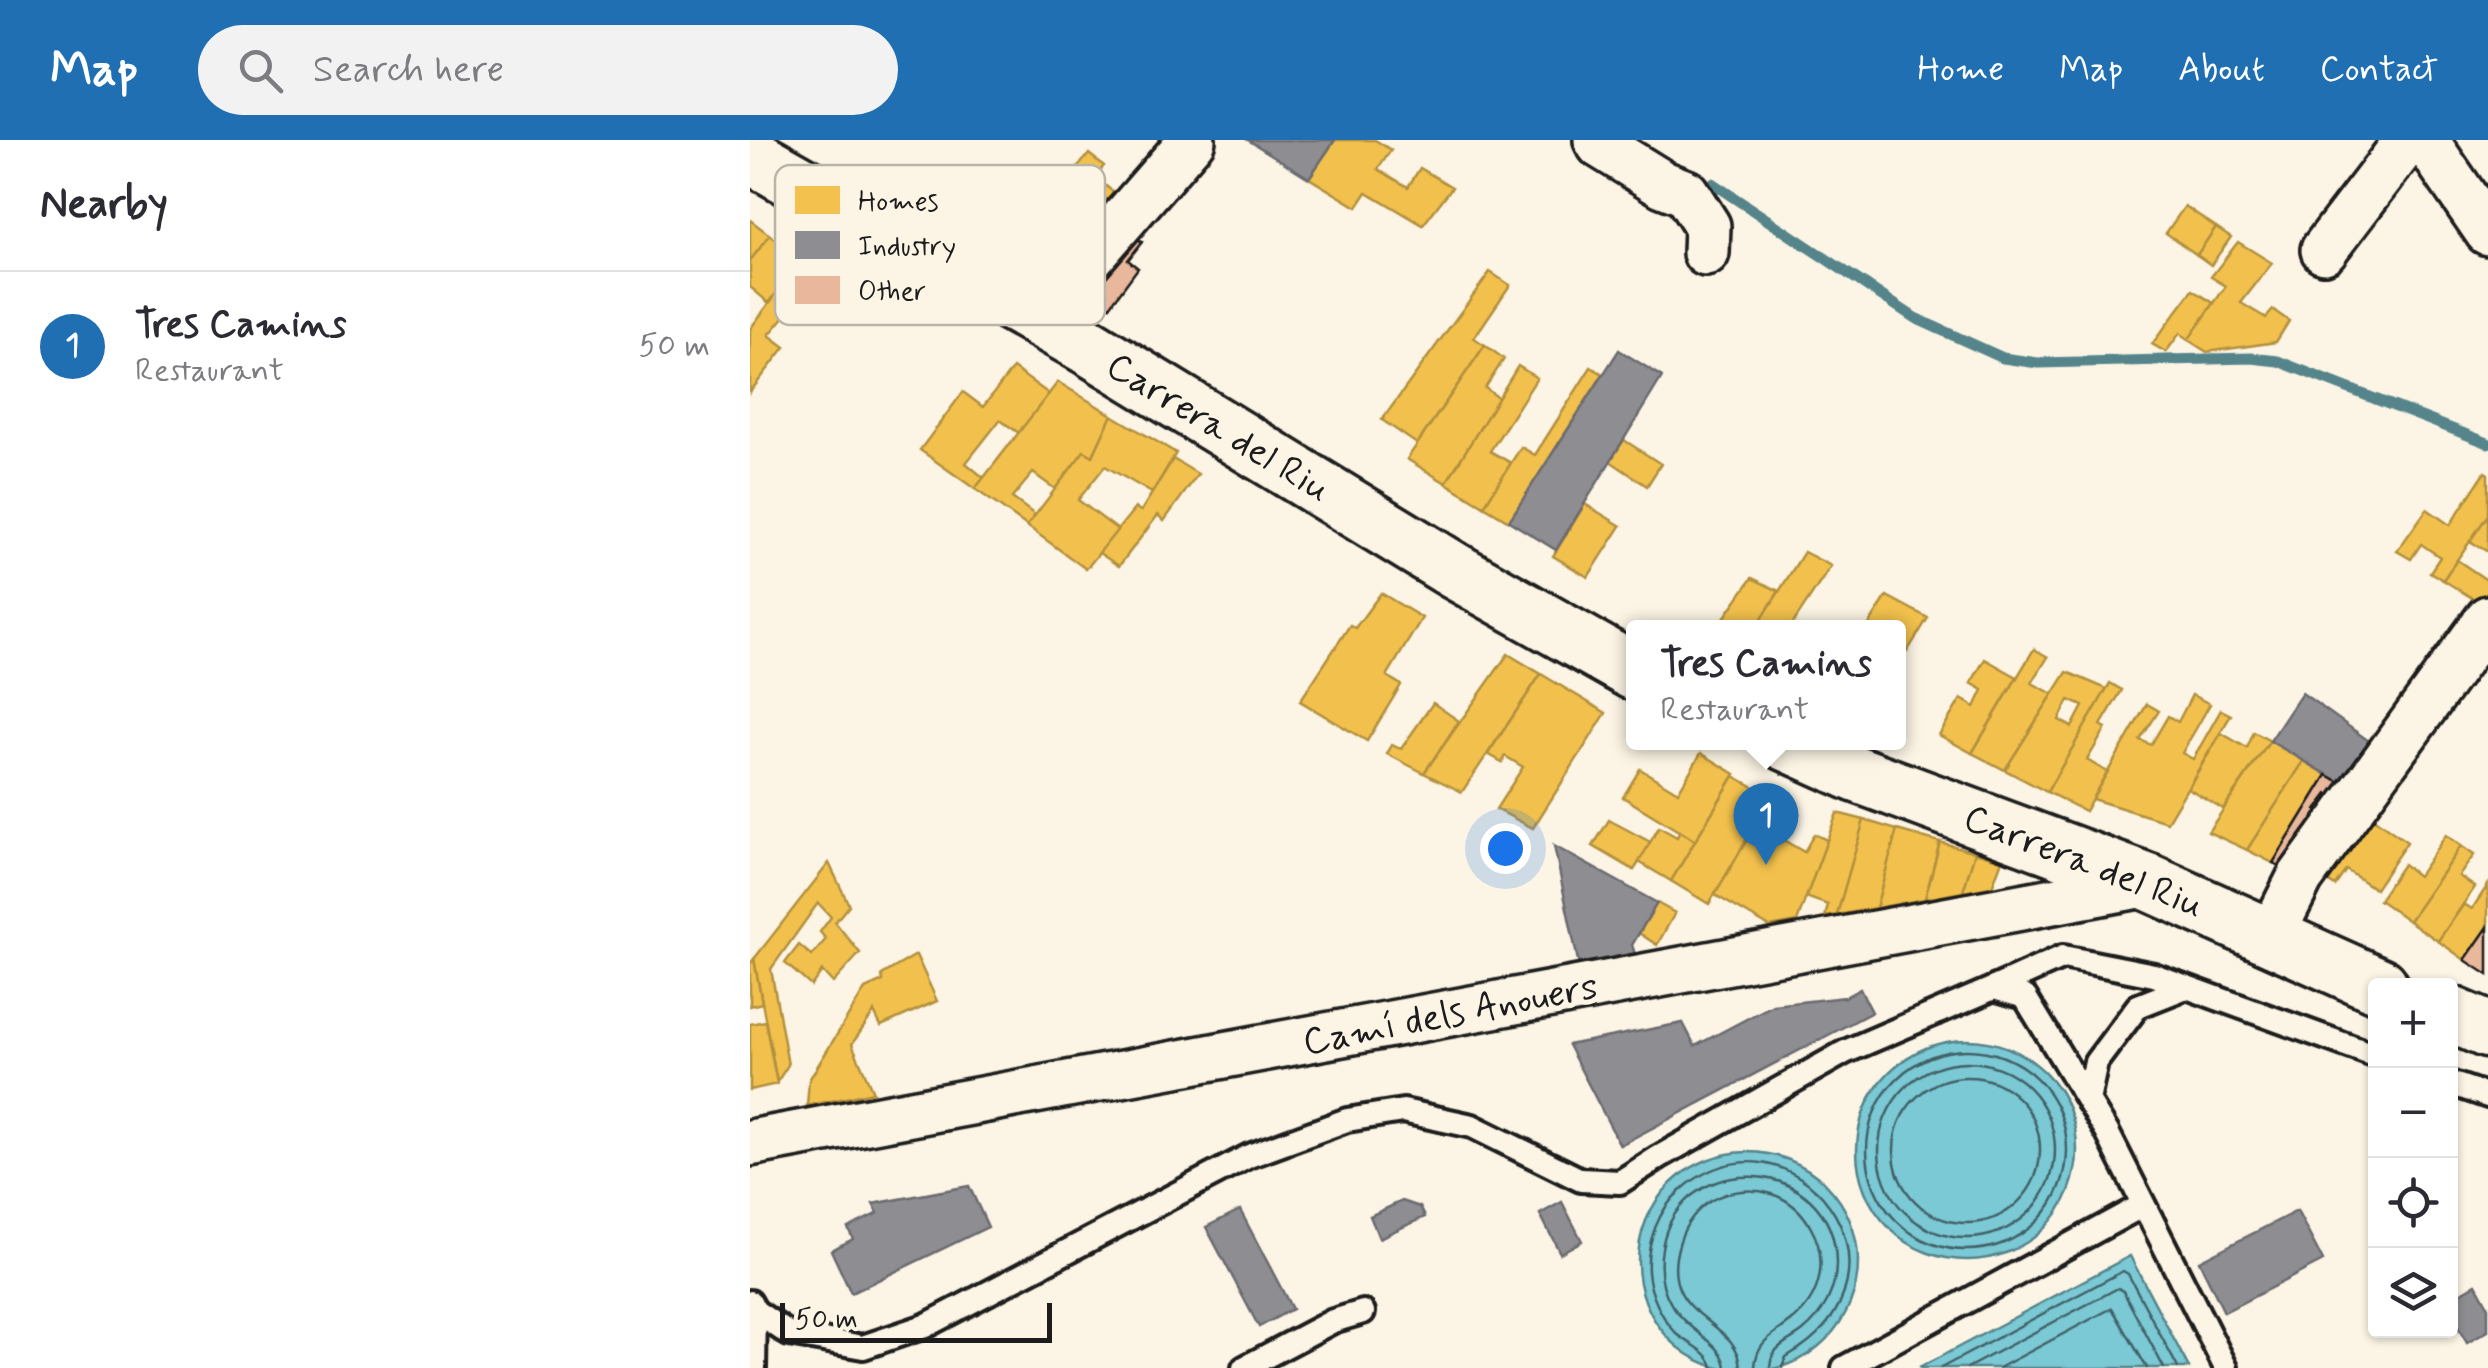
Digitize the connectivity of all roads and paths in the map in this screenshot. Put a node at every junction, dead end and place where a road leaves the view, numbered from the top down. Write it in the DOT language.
graph roads {
  1 [pos="1192,140"];
  2 [pos="1598,140"];
  3 [pos="2408,140"];
  4 [pos="2425,140"];
  5 [pos="750,155"];
  6 [pos="775,169"];
  7 [pos="2488,232"];
  8 [pos="1105,241"];
  9 [pos="2324,250"];
  10 [pos="1706,253"];
  11 [pos="1050,325"];
  12 [pos="2488,619"];
  13 [pos="1626,667"];
  14 [pos="1803,750"];
  15 [pos="2150,883"];
  16 [pos="2275,937"];
  17 [pos="2368,980"];
  18 [pos="2186,987"];
  19 [pos="1994,988"];
  20 [pos="2368,1053"];
  21 [pos="2458,1087"];
  22 [pos="2488,1096"];
  23 [pos="2088,1101"];
  24 [pos="750,1143"];
  25 [pos="2144,1206"];
  26 [pos="752,1306"];
  27 [pos="1363,1312"];
  28 [pos="754,1368"];
  29 [pos="1244,1368"];
  30 [pos="1844,1368"];
  31 [pos="2226,1368"];
  1 -- 8 [label="street"];
  2 -- 10 [label="street"];
  3 -- 9 [label="street"];
  4 -- 7 [label="street"];
  5 -- 6 [label="street, Carrera del Riu"];
  11 -- 13 [label="street, Carrera del Riu"];
  12 -- 16 [label="street"];
  14 -- 15 [label="street, Carrera del Riu"];
  15 -- 16 [label="street, Carrera del Riu"];
  15 -- 24 [label="street, Camí dels Anouers"];
  16 -- 17 [label="street, Carrera del Riu"];
  18 -- 19 [label="lane"];
  18 -- 20 [label="lane"];
  18 -- 23 [label="lane"];
  19 -- 23 [label="lane"];
  19 -- 26 [label="lane"];
  21 -- 22 [label="lane"];
  23 -- 25 [label="lane"];
  25 -- 30 [label="lane"];
  25 -- 31 [label="lane"];
  26 -- 28 [label="lane"];
  27 -- 29 [label="lane"];
}
